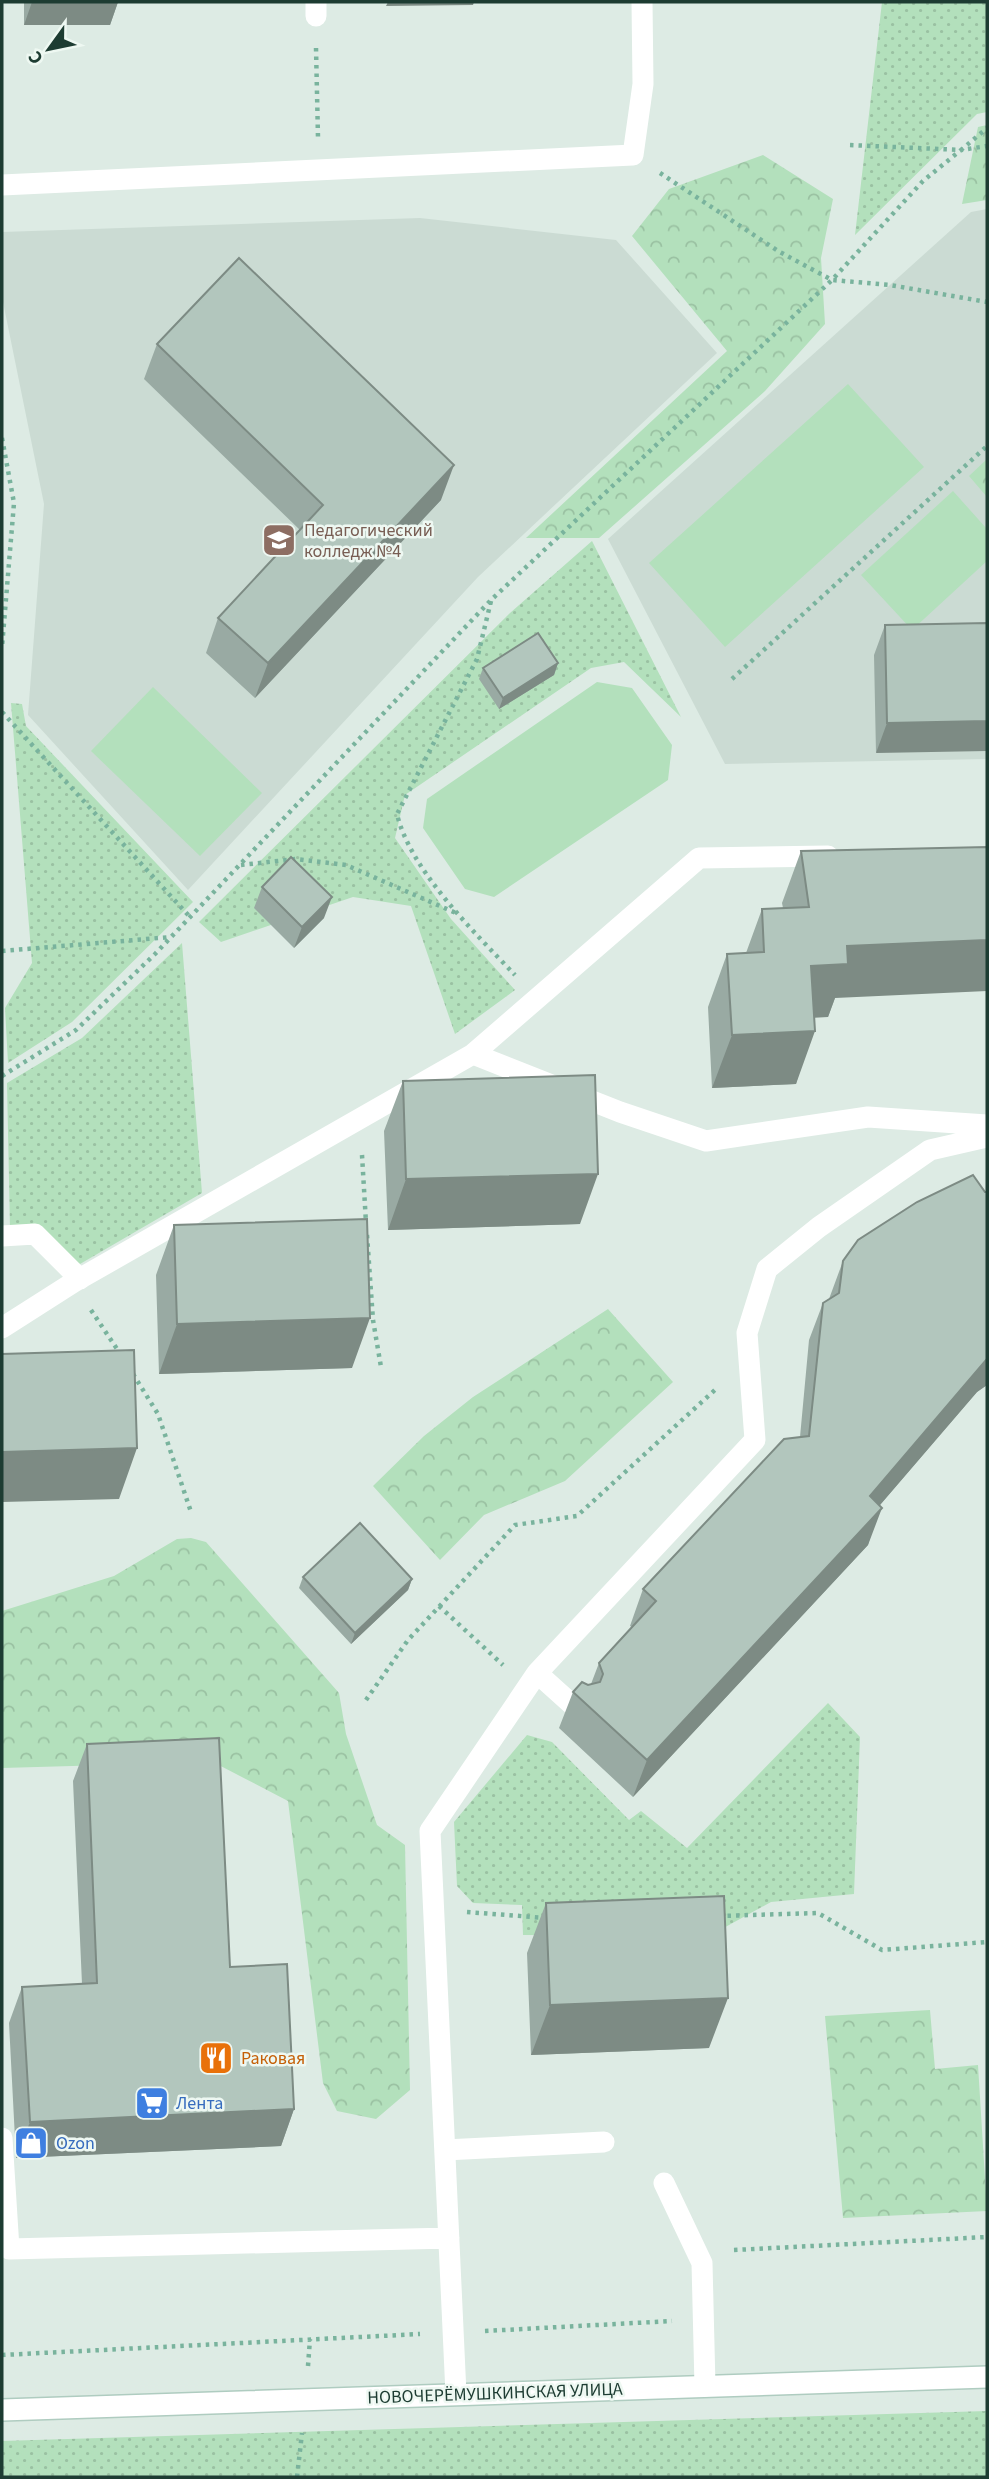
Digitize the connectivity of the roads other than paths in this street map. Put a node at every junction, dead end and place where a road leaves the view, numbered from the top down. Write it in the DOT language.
graph roads {
  1 [pos="642,2"];
  2 [pos="2,185"];
  3 [pos="850,856"];
  4 [pos="473,1054"];
  5 [pos="987,1125"];
  6 [pos="987,1137"];
  7 [pos="2,1236"];
  8 [pos="77,1281"];
  9 [pos="2,1328"];
  10 [pos="532,1680"];
  11 [pos="577,1709"];
  12 [pos="2,2138"];
  13 [pos="604,2142"];
  14 [pos="445,2150"];
  15 [pos="664,2183"];
  16 [pos="449,2238"];
  17 [pos="987,2377"];
  18 [pos="705,2386"];
  19 [pos="456,2394"];
  20 [pos="2,2410"];
  1 -- 2 [label="street"];
  3 -- 4 [label="street"];
  4 -- 5 [label="street"];
  4 -- 8 [label="street"];
  6 -- 10 [label="street"];
  7 -- 8 [label="street"];
  8 -- 9 [label="street"];
  10 -- 11 [label="street"];
  10 -- 14 [label="street"];
  12 -- 16 [label="street"];
  13 -- 14 [label="street"];
  14 -- 16 [label="street"];
  15 -- 18 [label="street"];
  16 -- 19 [label="street"];
  17 -- 18 [label="street, НОВОЧЕРЁМУШКИНСКАЯ УЛИЦА"];
  18 -- 19 [label="street, НОВОЧЕРЁМУШКИНСКАЯ УЛИЦА"];
  19 -- 20 [label="street, НОВОЧЕРЁМУШКИНСКАЯ УЛИЦА"];
}
